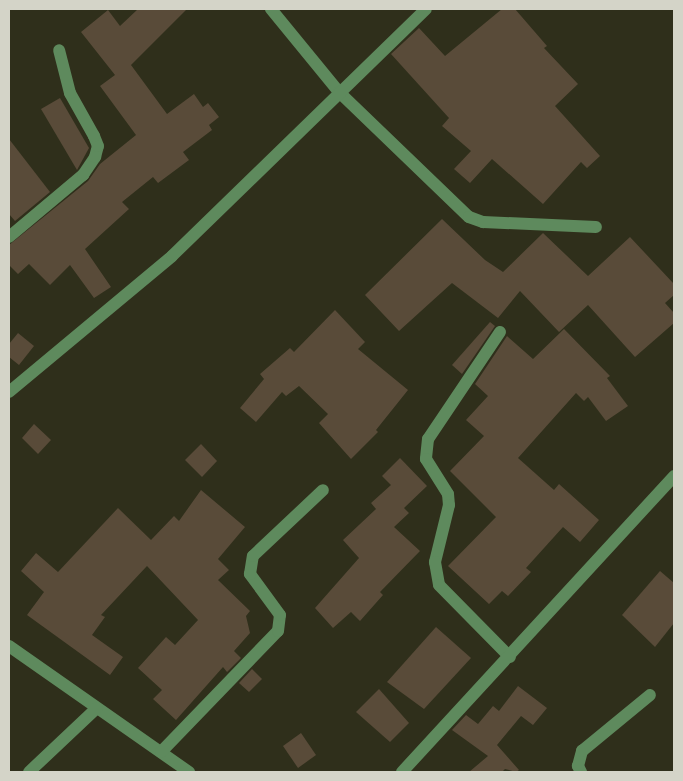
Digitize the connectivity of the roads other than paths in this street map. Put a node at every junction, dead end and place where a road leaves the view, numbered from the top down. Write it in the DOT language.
graph roads {
  1 [pos="271,9"];
  2 [pos="426,9"];
  3 [pos="59,50"];
  4 [pos="339,92"];
  5 [pos="596,227"];
  6 [pos="9,237"];
  7 [pos="500,332"];
  8 [pos="9,392"];
  9 [pos="674,476"];
  10 [pos="323,490"];
  11 [pos="9,646"];
  12 [pos="510,657"];
  13 [pos="650,695"];
  14 [pos="97,708"];
  15 [pos="161,752"];
  16 [pos="29,772"];
  17 [pos="189,772"];
  18 [pos="402,772"];
  19 [pos="581,772"];
  1 -- 4 [label="street"];
  2 -- 4 [label="street"];
  3 -- 6 [label="street"];
  4 -- 5 [label="street"];
  4 -- 8 [label="street"];
  7 -- 12 [label="street"];
  9 -- 12 [label="street"];
  10 -- 15 [label="street"];
  11 -- 14 [label="street"];
  12 -- 18 [label="street"];
  13 -- 19 [label="street"];
  14 -- 15 [label="street"];
  14 -- 16 [label="street"];
  15 -- 17 [label="street"];
}
